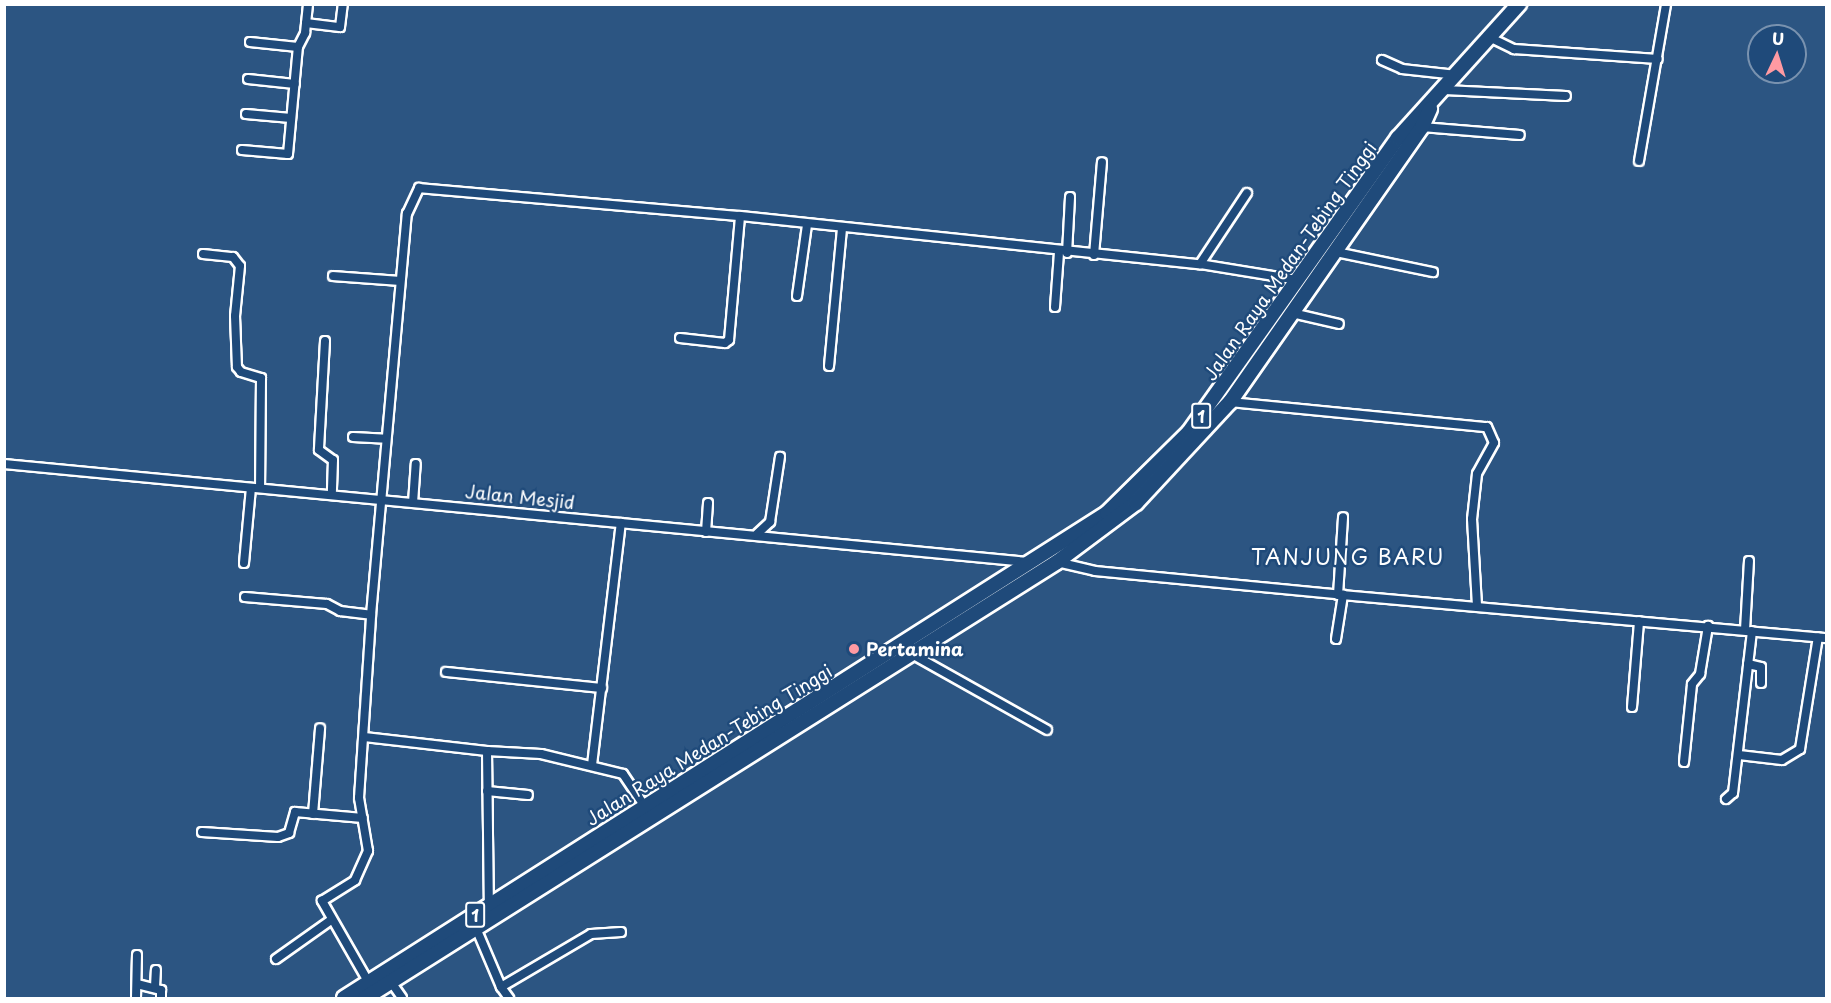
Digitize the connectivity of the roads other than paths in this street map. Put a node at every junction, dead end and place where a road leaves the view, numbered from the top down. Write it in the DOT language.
graph roads {
  1 [pos="308,4"];
  2 [pos="343,4"];
  3 [pos="1519,4"];
  4 [pos="1666,4"];
  5 [pos="306,23"];
  6 [pos="1489,36"];
  7 [pos="250,42"];
  8 [pos="298,46"];
  9 [pos="1658,59"];
  10 [pos="1383,60"];
  11 [pos="1457,75"];
  12 [pos="248,79"];
  13 [pos="295,84"];
  14 [pos="1445,90"];
  15 [pos="1566,96"];
  16 [pos="1432,104"];
  17 [pos="246,114"];
  18 [pos="291,118"];
  19 [pos="1422,127"];
  20 [pos="1520,135"];
  21 [pos="242,150"];
  22 [pos="1639,161"];
  23 [pos="1102,162"];
  24 [pos="1247,193"];
  25 [pos="1070,197"];
  26 [pos="740,216"];
  27 [pos="807,225"];
  28 [pos="842,228"];
  29 [pos="1063,252"];
  30 [pos="1336,252"];
  31 [pos="203,254"];
  32 [pos="1094,255"];
  33 [pos="1200,264"];
  34 [pos="1433,272"];
  35 [pos="333,276"];
  36 [pos="1298,280"];
  37 [pos="400,281"];
  38 [pos="797,296"];
  39 [pos="1055,307"];
  40 [pos="1292,313"];
  41 [pos="1339,324"];
  42 [pos="680,338"];
  43 [pos="325,341"];
  44 [pos="829,366"];
  45 [pos="1230,402"];
  46 [pos="353,437"];
  47 [pos="386,439"];
  48 [pos="780,457"];
  49 [pos="4,464"];
  50 [pos="416,464"];
  51 [pos="255,488"];
  52 [pos="333,495"];
  53 [pos="381,500"];
  54 [pos="413,503"];
  55 [pos="708,503"];
  56 [pos="1343,517"];
  57 [pos="621,523"];
  58 [pos="705,532"];
  59 [pos="757,534"];
  60 [pos="1749,561"];
  61 [pos="1031,562"];
  62 [pos="1057,562"];
  63 [pos="244,563"];
  64 [pos="1341,595"];
  65 [pos="245,597"];
  66 [pos="1477,607"];
  67 [pos="371,615"];
  68 [pos="1639,621"];
  69 [pos="1708,626"];
  70 [pos="1748,630"];
  71 [pos="1822,637"];
  72 [pos="1336,639"];
  73 [pos="910,653"];
  74 [pos="1748,664"];
  75 [pos="446,672"];
  76 [pos="1761,683"];
  77 [pos="602,688"];
  78 [pos="1632,707"];
  79 [pos="320,728"];
  80 [pos="1047,730"];
  81 [pos="364,737"];
  82 [pos="487,751"];
  83 [pos="1739,755"];
  84 [pos="1684,762"];
  85 [pos="592,765"];
  86 [pos="487,791"];
  87 [pos="528,795"];
  88 [pos="1726,799"];
  89 [pos="644,805"];
  90 [pos="313,814"];
  91 [pos="363,818"];
  92 [pos="202,832"];
  93 [pos="609,837"];
  94 [pos="489,906"];
  95 [pos="331,920"];
  96 [pos="476,928"];
  97 [pos="621,932"];
  98 [pos="137,955"];
  99 [pos="276,959"];
  100 [pos="156,970"];
  101 [pos="391,982"];
  102 [pos="369,983"];
  103 [pos="137,984"];
  104 [pos="155,987"];
  105 [pos="501,987"];
  106 [pos="136,999"];
  107 [pos="161,999"];
  108 [pos="344,999"];
  109 [pos="365,999"];
  110 [pos="402,999"];
  111 [pos="509,999"];
  1 -- 5 [label="street"];
  2 -- 5 [label="street"];
  3 -- 6 [label="highway, Jalan Raya Medan-Tebing Tinggi / 1"];
  4 -- 9 [label="street"];
  5 -- 8 [label="street"];
  6 -- 9 [label="street"];
  6 -- 11 [label="highway, Jalan Raya Medan-Tebing Tinggi / 1"];
  7 -- 8 [label="street"];
  8 -- 13 [label="street"];
  9 -- 22 [label="street"];
  10 -- 11 [label="street"];
  11 -- 14 [label="highway, Jalan Raya Medan-Tebing Tinggi / 1"];
  12 -- 13 [label="street"];
  13 -- 18 [label="street"];
  14 -- 15 [label="street"];
  14 -- 16 [label="highway, Jalan Raya Medan-Tebing Tinggi / 1"];
  16 -- 19 [label="highway, Jalan Raya Medan-Tebing Tinggi / 1"];
  16 -- 36 [label="highway, Jalan Raya Medan-Tebing Tinggi / 1"];
  17 -- 18 [label="street"];
  18 -- 21 [label="street"];
  19 -- 20 [label="street"];
  19 -- 30 [label="highway, Jalan Raya Medan-Tebing Tinggi / 1"];
  23 -- 32 [label="street"];
  24 -- 33 [label="street"];
  25 -- 29 [label="street"];
  26 -- 27 [label="street"];
  26 -- 37 [label="street"];
  26 -- 42 [label="street"];
  27 -- 28 [label="street"];
  27 -- 38 [label="street"];
  28 -- 29 [label="street"];
  28 -- 44 [label="street"];
  29 -- 32 [label="street"];
  29 -- 39 [label="street"];
  30 -- 34 [label="street"];
  30 -- 40 [label="highway, Jalan Raya Medan-Tebing Tinggi / 1"];
  31 -- 51 [label="street"];
  32 -- 33 [label="street"];
  33 -- 36 [label="street"];
  35 -- 37 [label="street"];
  36 -- 61 [label="highway, Jalan Raya Medan-Tebing Tinggi / 1"];
  37 -- 47 [label="street"];
  40 -- 41 [label="street"];
  40 -- 45 [label="highway, Jalan Raya Medan-Tebing Tinggi / 1"];
  43 -- 52 [label="street"];
  45 -- 62 [label="highway, Jalan Raya Medan-Tebing Tinggi / 1"];
  45 -- 66 [label="street"];
  46 -- 47 [label="street"];
  47 -- 53 [label="street"];
  48 -- 59 [label="street"];
  49 -- 51 [label="street, Jalan Mesjid"];
  50 -- 54 [label="street"];
  51 -- 52 [label="street, Jalan Mesjid"];
  51 -- 63 [label="street"];
  52 -- 53 [label="street, Jalan Mesjid"];
  53 -- 54 [label="street, Jalan Mesjid"];
  53 -- 67 [label="street"];
  54 -- 57 [label="street, Jalan Mesjid"];
  55 -- 58 [label="street"];
  56 -- 64 [label="street"];
  57 -- 58 [label="street, Jalan Mesjid"];
  57 -- 77 [label="street"];
  58 -- 59 [label="street, Jalan Mesjid"];
  59 -- 61 [label="street, Jalan Mesjid"];
  60 -- 70 [label="street"];
  61 -- 89 [label="highway, Jalan Raya Medan-Tebing Tinggi / 1"];
  62 -- 64 [label="street"];
  62 -- 73 [label="highway, Jalan Raya Medan-Tebing Tinggi / 1"];
  64 -- 66 [label="street"];
  64 -- 72 [label="street"];
  65 -- 67 [label="street"];
  66 -- 68 [label="street"];
  67 -- 81 [label="street"];
  68 -- 69 [label="street"];
  68 -- 78 [label="street"];
  69 -- 70 [label="street"];
  69 -- 84 [label="street"];
  70 -- 71 [label="street"];
  70 -- 74 [label="street"];
  71 -- 83 [label="street"];
  73 -- 80 [label="street"];
  73 -- 93 [label="highway, Jalan Raya Medan-Tebing Tinggi / 1"];
  74 -- 76 [label="street"];
  74 -- 83 [label="street"];
  75 -- 77 [label="street"];
  77 -- 85 [label="street"];
  79 -- 90 [label="street"];
  81 -- 82 [label="street"];
  81 -- 91 [label="street"];
  82 -- 85 [label="street"];
  82 -- 86 [label="street"];
  83 -- 88 [label="street"];
  85 -- 89 [label="street"];
  86 -- 87 [label="street"];
  86 -- 94 [label="street"];
  89 -- 93 [label="highway, Jalan Raya Medan-Tebing Tinggi / 1"];
  90 -- 91 [label="street"];
  90 -- 92 [label="street"];
  91 -- 95 [label="street"];
  93 -- 94 [label="highway, Jalan Raya Medan-Tebing Tinggi / 1"];
  93 -- 96 [label="highway, Jalan Raya Medan-Tebing Tinggi / 1"];
  94 -- 102 [label="highway, Jalan Raya Medan-Tebing Tinggi / 1"];
  95 -- 99 [label="street"];
  95 -- 102 [label="street"];
  96 -- 101 [label="highway, Jalan Raya Medan-Tebing Tinggi / 1"];
  96 -- 105 [label="street"];
  97 -- 105 [label="street"];
  98 -- 103 [label="street"];
  100 -- 104 [label="street"];
  101 -- 109 [label="highway, Jalan Raya Medan-Tebing Tinggi / 1"];
  101 -- 110 [label="street"];
  102 -- 108 [label="highway, Jalan Raya Medan-Tebing Tinggi / 1"];
  103 -- 104 [label="street"];
  103 -- 106 [label="street"];
  104 -- 107 [label="street"];
  105 -- 111 [label="street"];
}
